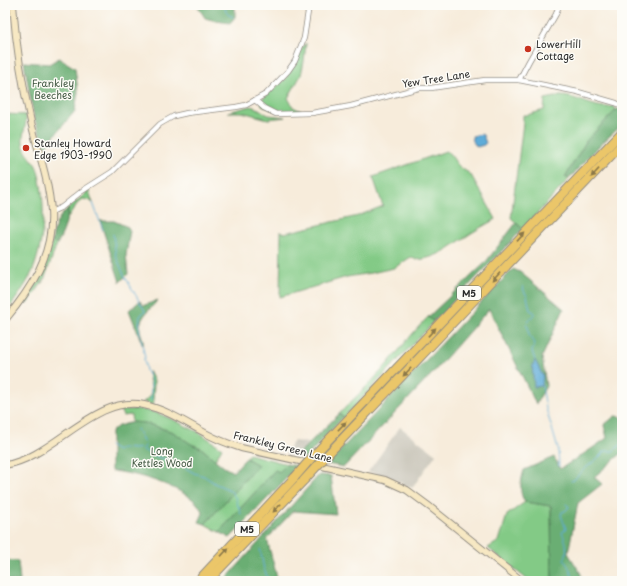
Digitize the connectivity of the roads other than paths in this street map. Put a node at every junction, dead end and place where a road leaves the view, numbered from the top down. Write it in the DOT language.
graph roads {
  1 [pos="13,5"];
  2 [pos="309,5"];
  3 [pos="559,5"];
  4 [pos="519,80"];
  5 [pos="256,100"];
  6 [pos="622,106"];
  7 [pos="622,132"];
  8 [pos="622,144"];
  9 [pos="51,212"];
  10 [pos="5,320"];
  11 [pos="5,466"];
  12 [pos="198,581"];
  13 [pos="208,581"];
  14 [pos="522,581"];
  1 -- 9 [label="street"];
  2 -- 5 [label="street"];
  3 -- 4 [label="street"];
  4 -- 5 [label="street, Yew Tree Lane"];
  4 -- 6 [label="street, Yew Tree Lane"];
  5 -- 9 [label="street"];
  12 -- 7 [label="highway, M5, one-way, bridge"];
  8 -- 13 [label="highway, M5, one-way, bridge"];
  9 -- 10 [label="street"];
  11 -- 14 [label="street, Frankley Green Lane"];
}
